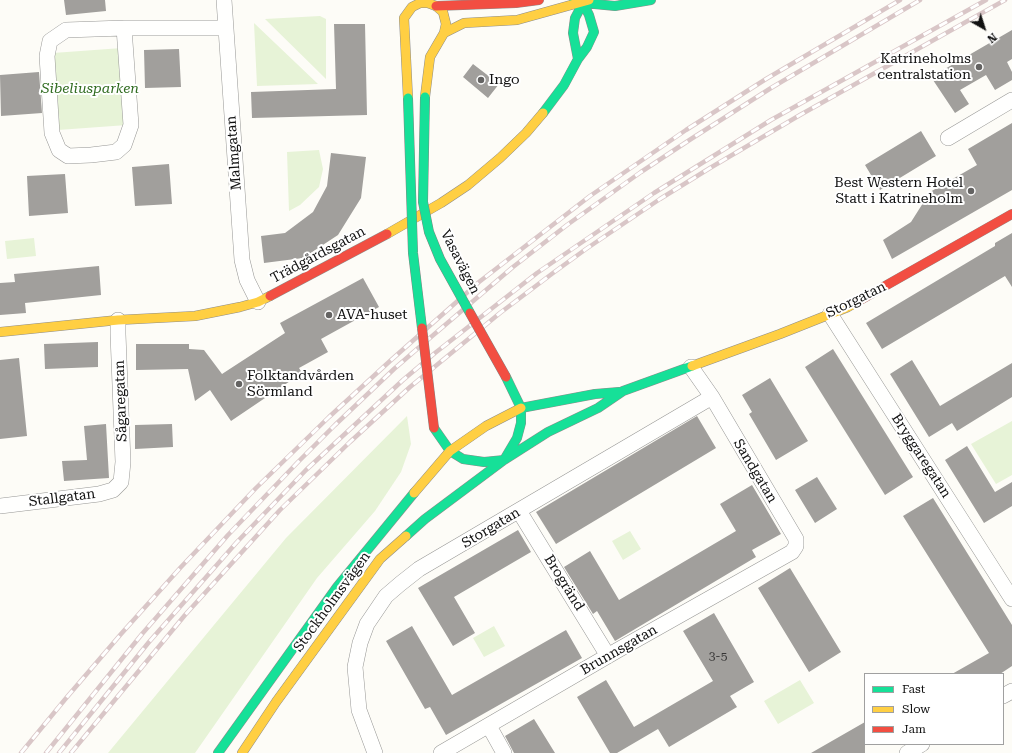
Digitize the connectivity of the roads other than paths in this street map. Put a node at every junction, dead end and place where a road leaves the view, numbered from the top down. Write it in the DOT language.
graph roads {
  1 [pos="224,0"];
  2 [pos="407,0"];
  3 [pos="539,0"];
  4 [pos="561,0"];
  5 [pos="651,0"];
  6 [pos="586,1"];
  7 [pos="430,3"];
  8 [pos="409,10"];
  9 [pos="124,28"];
  10 [pos="225,28"];
  11 [pos="405,32"];
  12 [pos="442,36"];
  13 [pos="414,42"];
  14 [pos="429,44"];
  15 [pos="578,59"];
  16 [pos="1012,100"];
  17 [pos="948,138"];
  18 [pos="1012,214"];
  19 [pos="258,302"];
  20 [pos="830,314"];
  21 [pos="118,320"];
  22 [pos="0,332"];
  23 [pos="692,367"];
  24 [pos="623,391"];
  25 [pos="712,397"];
  26 [pos="521,408"];
  27 [pos="434,428"];
  28 [pos="433,442"];
  29 [pos="450,451"];
  30 [pos="432,456"];
  31 [pos="504,460"];
  32 [pos="427,477"];
  33 [pos="121,482"];
  34 [pos="0,506"];
  35 [pos="519,511"];
  36 [pos="796,546"];
  37 [pos="1012,599"];
  38 [pos="608,656"];
  39 [pos="489,726"];
  40 [pos="920,745"];
  41 [pos="218,753"];
  42 [pos="242,753"];
  43 [pos="375,753"];
  44 [pos="441,753"];
  45 [pos="504,753"];
  46 [pos="907,753"];
  1 -- 10 [label="street, Malmgatan"];
  2 -- 8 [label="main road"];
  3 -- 7 [label="main road"];
  4 -- 6 [label="main road"];
  5 -- 6 [label="main road"];
  6 -- 12 [label="main road"];
  6 -- 15 [label="main road"];
  6 -- 15 [label="main road, Trädgårdsgatan"];
  7 -- 8 [label="main road"];
  7 -- 12 [label="main road, Vasavägen"];
  8 -- 11 [label="main road"];
  9 -- 9 [label="street"];
  9 -- 10 [label="street"];
  10 -- 19 [label="street, Malmgatan"];
  11 -- 13 [label="main road"];
  11 -- 27 [label="main road, bridge"];
  12 -- 14 [label="main road"];
  12 -- 26 [label="main road, Vasavägen, bridge"];
  15 -- 19 [label="main road, Trädgårdsgatan"];
  16 -- 17 [label="street"];
  18 -- 20 [label="main road, Storgatan"];
  19 -- 21 [label="main road, Trädgårdsgatan"];
  20 -- 23 [label="main road, Storgatan"];
  20 -- 37 [label="street, Bryggaregatan"];
  21 -- 22 [label="main road, Trädgårdsgatan"];
  21 -- 33 [label="street, Sågaregatan"];
  23 -- 24 [label="main road, Storgatan"];
  23 -- 25 [label="street"];
  24 -- 26 [label="main road, Storgatan"];
  24 -- 31 [label="main road, Storgatan"];
  25 -- 35 [label="street, Storgatan"];
  25 -- 36 [label="street, Sandgatan"];
  26 -- 29 [label="main road, Storgatan"];
  26 -- 31 [label="main road"];
  27 -- 28 [label="main road"];
  27 -- 29 [label="main road"];
  29 -- 31 [label="main road"];
  29 -- 32 [label="main road, Stockholmsvägen"];
  30 -- 32 [label="main road"];
  31 -- 42 [label="main road, Stockholmsvägen"];
  32 -- 41 [label="main road, Stockholmsvägen"];
  33 -- 34 [label="street, Stallgatan"];
  35 -- 38 [label="street, Brogränd"];
  35 -- 43 [label="street, Storgatan"];
  36 -- 38 [label="street, Brunnsgatan"];
  38 -- 39 [label="street, Brunnsgatan"];
  39 -- 44 [label="street, Brunnsgatan"];
  39 -- 45 [label="street"];
  40 -- 46 [label="street"];
}
